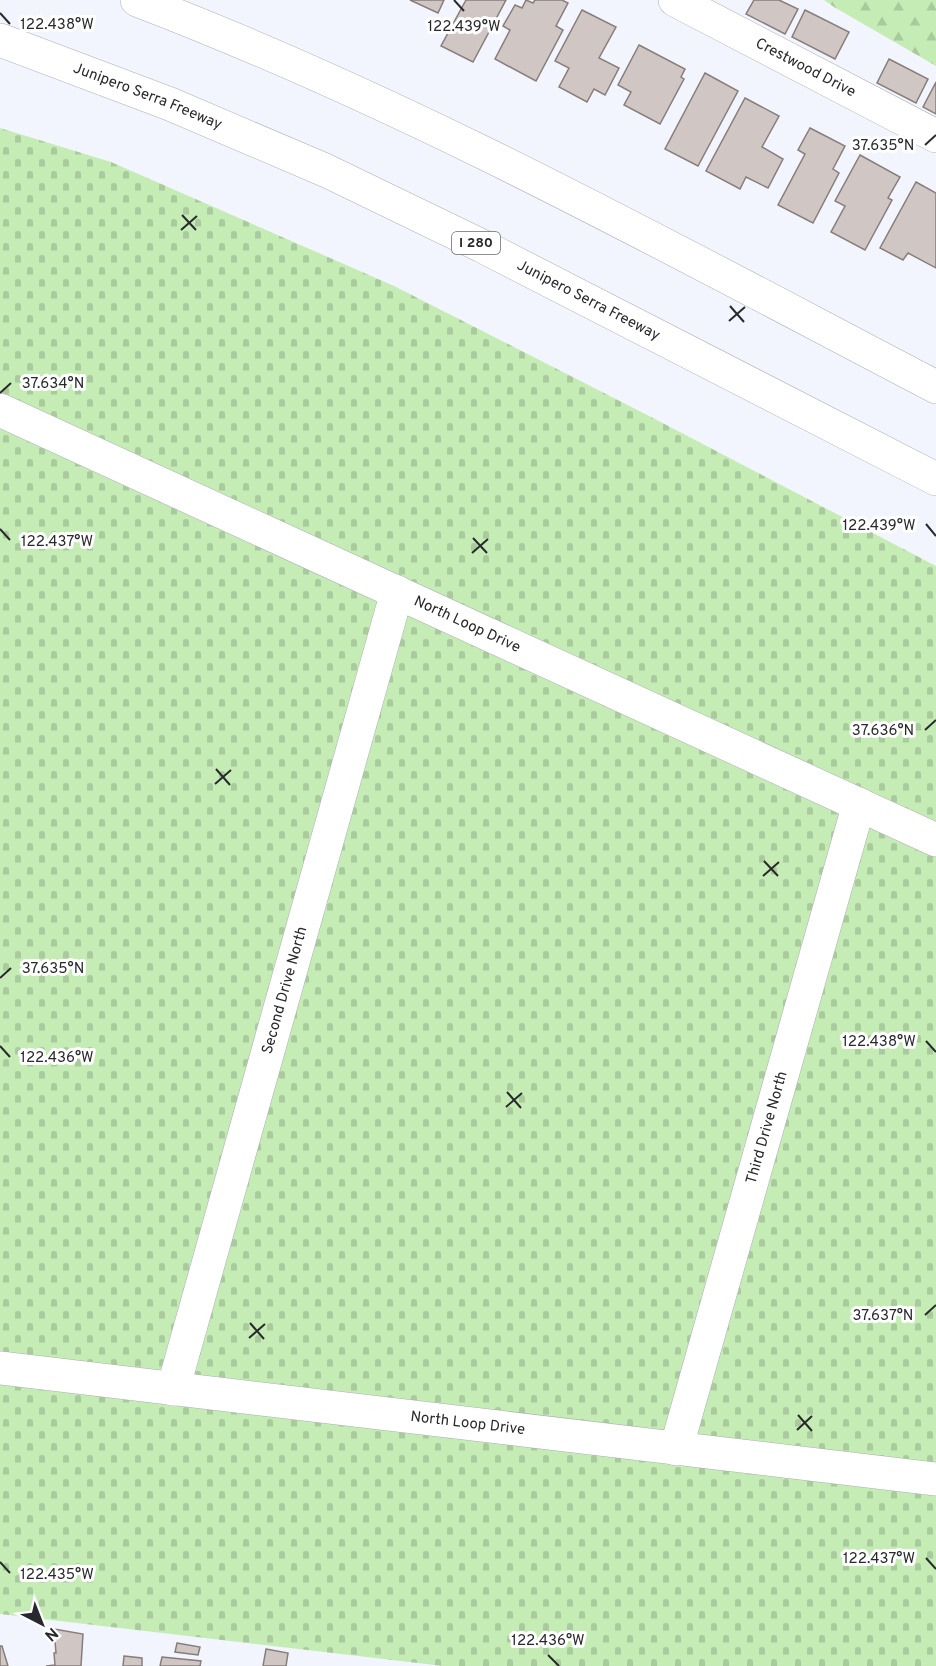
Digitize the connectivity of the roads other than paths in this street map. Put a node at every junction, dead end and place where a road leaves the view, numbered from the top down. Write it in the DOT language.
graph roads {
  1 [pos="137,0"];
  2 [pos="675,0"];
  3 [pos="0,40"];
  4 [pos="936,136"];
  5 [pos="936,387"];
  6 [pos="0,410"];
  7 [pos="936,479"];
  8 [pos="397,592"];
  9 [pos="859,804"];
  10 [pos="936,840"];
  11 [pos="0,1368"];
  12 [pos="173,1389"];
  13 [pos="676,1449"];
  14 [pos="936,1479"];
  1 -- 5 [label="main road"];
  2 -- 4 [label="main road, Crestwood Drive"];
  3 -- 7 [label="main road, Junipero Serra Freeway / I 280"];
  6 -- 8 [label="main road, North Loop Drive"];
  8 -- 9 [label="main road, North Loop Drive"];
  8 -- 12 [label="main road, Second Drive North"];
  9 -- 10 [label="main road, North Loop Drive"];
  9 -- 13 [label="main road, Third Drive North"];
  11 -- 12 [label="main road, North Loop Drive"];
  12 -- 13 [label="main road, North Loop Drive"];
  13 -- 14 [label="main road, North Loop Drive"];
}
